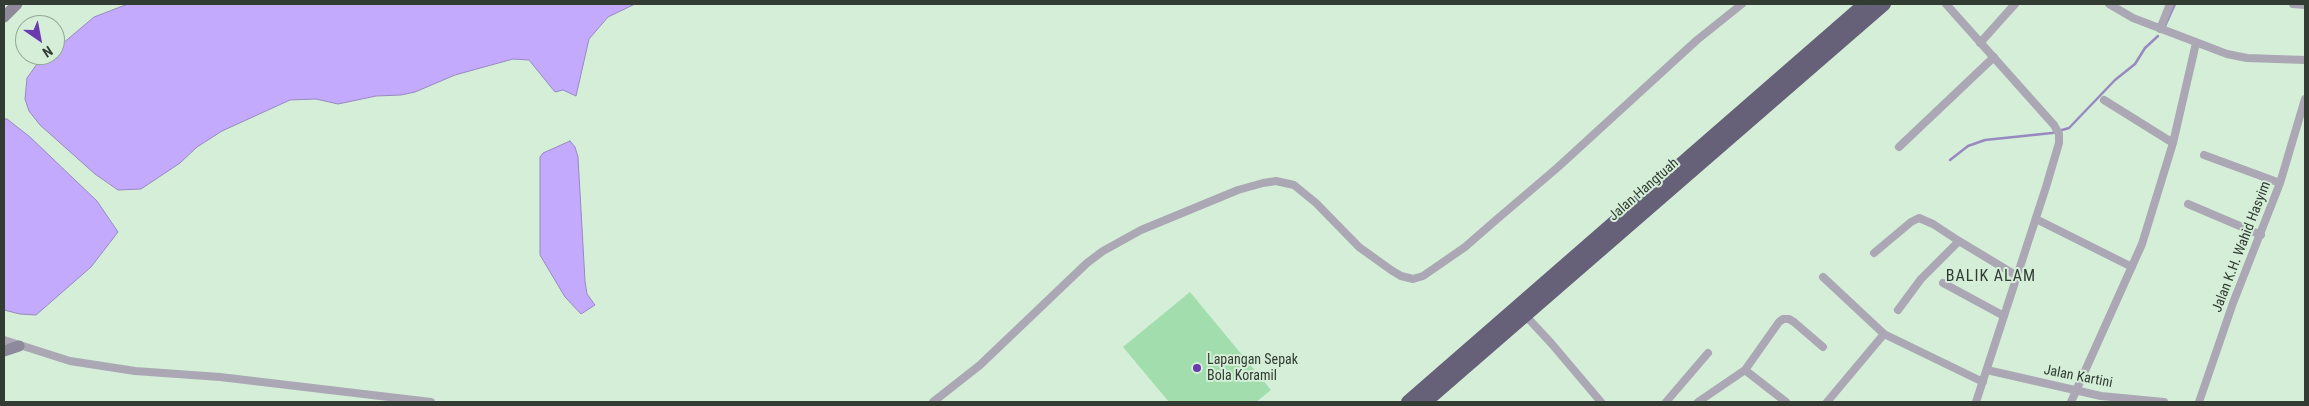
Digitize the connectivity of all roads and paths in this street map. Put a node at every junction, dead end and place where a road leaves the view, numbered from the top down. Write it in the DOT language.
graph roads {
  1 [pos="17,4"];
  2 [pos="1742,4"];
  3 [pos="1864,4"];
  4 [pos="1884,4"];
  5 [pos="1946,4"];
  6 [pos="2015,4"];
  7 [pos="2109,4"];
  8 [pos="2170,4"];
  9 [pos="2293,4"];
  10 [pos="2305,5"];
  11 [pos="4,17"];
  12 [pos="1856,20"];
  13 [pos="2160,28"];
  14 [pos="2196,43"];
  15 [pos="1980,44"];
  16 [pos="1994,57"];
  17 [pos="2305,60"];
  18 [pos="2305,99"];
  19 [pos="2104,100"];
  20 [pos="2173,143"];
  21 [pos="1899,147"];
  22 [pos="2204,155"];
  23 [pos="2280,183"];
  24 [pos="2188,204"];
  25 [pos="2036,219"];
  26 [pos="2260,235"];
  27 [pos="1959,241"];
  28 [pos="1874,253"];
  29 [pos="2132,268"];
  30 [pos="2017,276"];
  31 [pos="1823,277"];
  32 [pos="1943,283"];
  33 [pos="1898,310"];
  34 [pos="1525,315"];
  35 [pos="2004,316"];
  36 [pos="1884,334"];
  37 [pos="4,340"];
  38 [pos="19,346"];
  39 [pos="1823,347"];
  40 [pos="4,351"];
  41 [pos="1708,353"];
  42 [pos="1744,370"];
  43 [pos="1987,370"];
  44 [pos="1983,382"];
  45 [pos="2077,390"];
  46 [pos="2125,400"];
  47 [pos="1428,401"];
  48 [pos="431,402"];
  49 [pos="933,402"];
  50 [pos="1408,402"];
  51 [pos="1601,402"];
  52 [pos="1666,402"];
  53 [pos="1698,402"];
  54 [pos="1786,402"];
  55 [pos="1827,402"];
  56 [pos="1976,402"];
  57 [pos="2071,402"];
  58 [pos="2164,402"];
  59 [pos="2198,402"];
  1 -- 11 [label="street"];
  2 -- 49 [label="street"];
  3 -- 12 [label="highway, Jalan Hangtuah"];
  4 -- 12 [label="highway, Jalan Hangtuah"];
  5 -- 15 [label="street"];
  6 -- 15 [label="street"];
  7 -- 13 [label="street"];
  8 -- 13 [label="street"];
  9 -- 10 [label="street"];
  12 -- 34 [label="highway, Jalan Hangtuah"];
  12 -- 50 [label="highway, Jalan Hangtuah"];
  13 -- 14 [label="street"];
  14 -- 17 [label="street"];
  14 -- 20 [label="street"];
  15 -- 16 [label="street"];
  16 -- 21 [label="street"];
  16 -- 25 [label="street"];
  18 -- 23 [label="street, Jalan K.H. Wahid Hasyim"];
  19 -- 20 [label="street"];
  20 -- 29 [label="street"];
  22 -- 23 [label="street"];
  23 -- 26 [label="street, Jalan K.H. Wahid Hasyim"];
  24 -- 26 [label="street"];
  25 -- 29 [label="street"];
  25 -- 30 [label="street"];
  26 -- 59 [label="street, Jalan K.H. Wahid Hasyim"];
  27 -- 28 [label="street"];
  27 -- 30 [label="street"];
  27 -- 33 [label="street"];
  29 -- 45 [label="street"];
  30 -- 35 [label="street"];
  31 -- 36 [label="street"];
  32 -- 35 [label="street"];
  34 -- 47 [label="highway, Jalan Hangtuah"];
  34 -- 51 [label="street"];
  35 -- 43 [label="street"];
  36 -- 44 [label="street"];
  36 -- 55 [label="street"];
  37 -- 38 [label="street"];
  38 -- 40 [label="street"];
  38 -- 48 [label="street"];
  39 -- 42 [label="street"];
  41 -- 52 [label="street"];
  42 -- 53 [label="street"];
  42 -- 54 [label="street"];
  43 -- 44 [label="street"];
  43 -- 45 [label="street, Jalan Kartini"];
  44 -- 56 [label="street"];
  45 -- 46 [label="street, Jalan Kartini"];
  45 -- 57 [label="street"];
  46 -- 58 [label="street, Jalan Kartini"];
}
